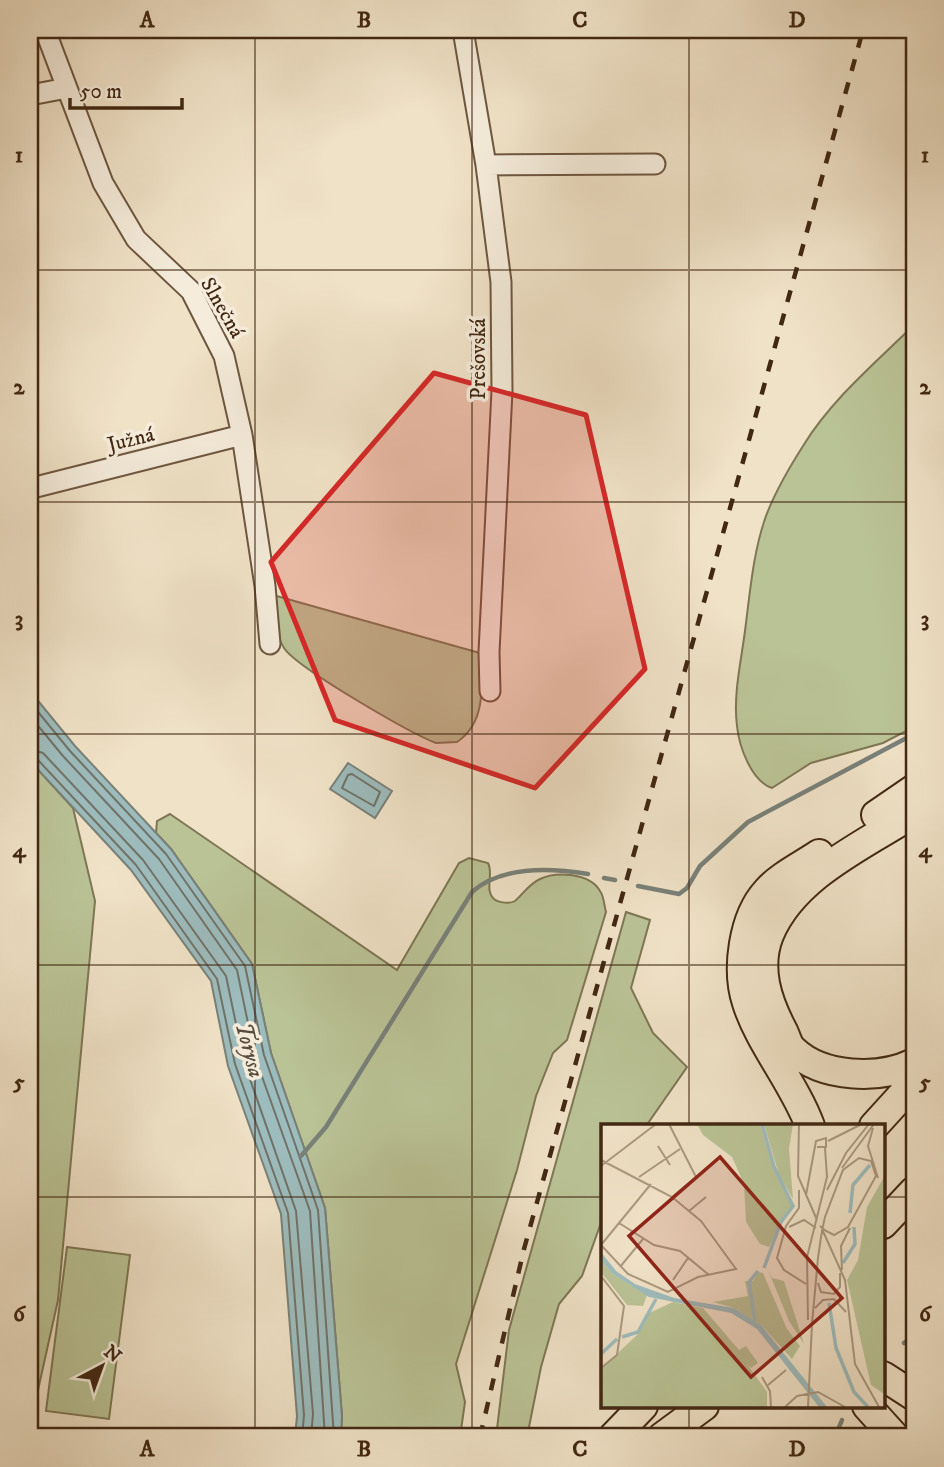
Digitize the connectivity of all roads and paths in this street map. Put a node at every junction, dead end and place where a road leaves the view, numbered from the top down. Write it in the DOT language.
graph roads {
  1 [pos="45,30"];
  2 [pos="463,30"];
  3 [pos="67,88"];
  4 [pos="30,95"];
  5 [pos="655,164"];
  6 [pos="486,165"];
  7 [pos="242,435"];
  8 [pos="33,488"];
  9 [pos="270,644"];
  10 [pos="490,691"];
  11 [pos="914,789"];
  12 [pos="914,813"];
  13 [pos="914,1063"];
  14 [pos="914,1082"];
  15 [pos="809,1124"];
  16 [pos="876,1124"];
  17 [pos="909,1196"];
  18 [pos="884,1223"];
  19 [pos="884,1234"];
  20 [pos="884,1377"];
  21 [pos="914,1396"];
  22 [pos="701,1408"];
  23 [pos="869,1408"];
  24 [pos="640,1410"];
  25 [pos="613,1437"];
  26 [pos="662,1437"];
  27 [pos="895,1437"];
  1 -- 3 [label="street, Slnečná"];
  2 -- 6 [label="street, Prešovská"];
  3 -- 4 [label="street"];
  3 -- 7 [label="street, Slnečná"];
  5 -- 6 [label="street"];
  6 -- 10 [label="street, Prešovská"];
  7 -- 8 [label="street, Južná"];
  7 -- 9 [label="street, Slnečná"];
  11 -- 15 [label="highway"];
  12 -- 13 [label="highway"];
  14 -- 16 [label="highway"];
  17 -- 18 [label="highway"];
  17 -- 19 [label="highway"];
  20 -- 21 [label="highway"];
  22 -- 26 [label="highway"];
  23 -- 27 [label="highway"];
  24 -- 25 [label="highway"];
}
